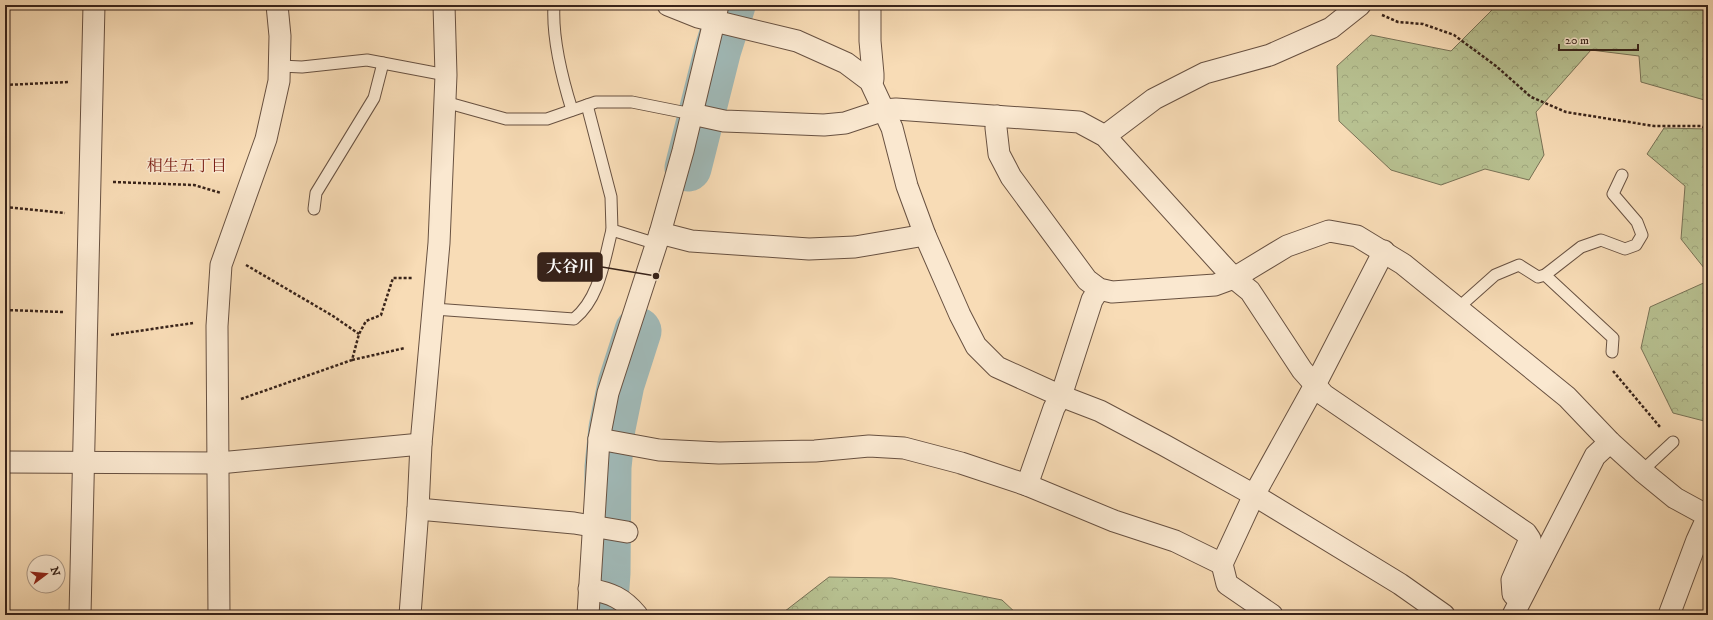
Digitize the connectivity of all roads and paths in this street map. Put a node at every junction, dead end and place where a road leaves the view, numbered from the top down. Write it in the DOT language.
graph roads {
  1 [pos="94,5"];
  2 [pos="277,5"];
  3 [pos="444,5"];
  4 [pos="554,5"];
  5 [pos="668,5"];
  6 [pos="870,5"];
  7 [pos="1360,5"];
  8 [pos="717,16"];
  9 [pos="383,63"];
  10 [pos="280,66"];
  11 [pos="446,75"];
  12 [pos="92,81"];
  13 [pos="870,81"];
  14 [pos="5,85"];
  15 [pos="445,102"];
  16 [pos="587,105"];
  17 [pos="572,110"];
  18 [pos="884,110"];
  19 [pos="695,115"];
  20 [pos="997,116"];
  21 [pos="1708,129"];
  22 [pos="1105,136"];
  23 [pos="1622,175"];
  24 [pos="90,182"];
  25 [pos="244,200"];
  26 [pos="5,207"];
  27 [pos="314,209"];
  28 [pos="89,215"];
  29 [pos="612,230"];
  30 [pos="925,235"];
  31 [pos="661,237"];
  32 [pos="1384,251"];
  33 [pos="225,253"];
  34 [pos="1545,275"];
  35 [pos="1234,278"];
  36 [pos="436,279"];
  37 [pos="1099,290"];
  38 [pos="434,308"];
  39 [pos="1458,308"];
  40 [pos="5,310"];
  41 [pos="87,314"];
  42 [pos="217,326"];
  43 [pos="359,334"];
  44 [pos="87,337"];
  45 [pos="430,348"];
  46 [pos="1612,352"];
  47 [pos="352,360"];
  48 [pos="1315,385"];
  49 [pos="1060,396"];
  50 [pos="217,407"];
  51 [pos="602,440"];
  52 [pos="1610,442"];
  53 [pos="1673,442"];
  54 [pos="421,444"];
  55 [pos="5,462"];
  56 [pos="84,463"];
  57 [pos="219,463"];
  58 [pos="1642,471"];
  59 [pos="1027,486"];
  60 [pos="1254,495"];
  61 [pos="418,509"];
  62 [pos="1708,516"];
  63 [pos="592,527"];
  64 [pos="627,532"];
  65 [pos="1222,564"];
  66 [pos="595,590"];
  67 [pos="1516,608"];
  68 [pos="634,612"];
  69 [pos="80,615"];
  70 [pos="219,615"];
  71 [pos="410,615"];
  72 [pos="588,615"];
  73 [pos="1272,615"];
  74 [pos="1444,615"];
  75 [pos="1669,615"];
  1 -- 12 [label="street"];
  2 -- 10 [label="street"];
  3 -- 11 [label="street"];
  4 -- 17 [label="lane"];
  5 -- 8 [label="street"];
  6 -- 13 [label="street"];
  7 -- 21 [label="path"];
  7 -- 22 [label="street"];
  8 -- 13 [label="street"];
  8 -- 19 [label="street"];
  9 -- 10 [label="lane"];
  9 -- 11 [label="lane"];
  9 -- 27 [label="lane"];
  10 -- 25 [label="street"];
  11 -- 15 [label="street"];
  12 -- 14 [label="path"];
  12 -- 24 [label="street"];
  13 -- 18 [label="street"];
  15 -- 17 [label="lane"];
  15 -- 36 [label="street"];
  16 -- 17 [label="lane"];
  16 -- 19 [label="lane"];
  16 -- 29 [label="lane"];
  18 -- 19 [label="street"];
  18 -- 20 [label="street"];
  18 -- 30 [label="street"];
  19 -- 31 [label="street"];
  20 -- 22 [label="street"];
  20 -- 37 [label="street"];
  22 -- 35 [label="street"];
  23 -- 34 [label="lane"];
  24 -- 25 [label="path"];
  24 -- 28 [label="street"];
  25 -- 33 [label="street"];
  26 -- 28 [label="path"];
  28 -- 41 [label="street"];
  29 -- 31 [label="lane"];
  29 -- 38 [label="lane"];
  30 -- 31 [label="street"];
  30 -- 49 [label="street"];
  31 -- 51 [label="street"];
  32 -- 35 [label="street"];
  32 -- 39 [label="street"];
  32 -- 48 [label="street"];
  33 -- 42 [label="street"];
  33 -- 43 [label="path"];
  34 -- 39 [label="lane"];
  34 -- 46 [label="lane"];
  35 -- 37 [label="street"];
  35 -- 48 [label="street"];
  36 -- 38 [label="street"];
  36 -- 43 [label="path"];
  37 -- 49 [label="street"];
  38 -- 45 [label="street"];
  39 -- 52 [label="street"];
  40 -- 41 [label="path"];
  41 -- 44 [label="street"];
  42 -- 44 [label="path"];
  42 -- 50 [label="street"];
  43 -- 47 [label="path"];
  44 -- 56 [label="street"];
  45 -- 47 [label="path"];
  45 -- 54 [label="street"];
  46 -- 53 [label="path"];
  47 -- 50 [label="path"];
  48 -- 60 [label="street"];
  48 -- 67 [label="street"];
  49 -- 59 [label="street"];
  49 -- 60 [label="street"];
  50 -- 57 [label="street"];
  51 -- 59 [label="street"];
  51 -- 63 [label="street"];
  52 -- 58 [label="street"];
  52 -- 67 [label="street"];
  53 -- 58 [label="lane"];
  54 -- 57 [label="street"];
  54 -- 61 [label="street"];
  55 -- 56 [label="street"];
  56 -- 57 [label="street"];
  56 -- 69 [label="street"];
  57 -- 70 [label="street"];
  58 -- 62 [label="street"];
  59 -- 65 [label="street"];
  60 -- 65 [label="street"];
  60 -- 74 [label="street"];
  61 -- 63 [label="street"];
  61 -- 71 [label="street"];
  62 -- 75 [label="street"];
  63 -- 64 [label="street"];
  63 -- 66 [label="street"];
  65 -- 73 [label="street"];
  66 -- 68 [label="street"];
  66 -- 72 [label="street"];
}
